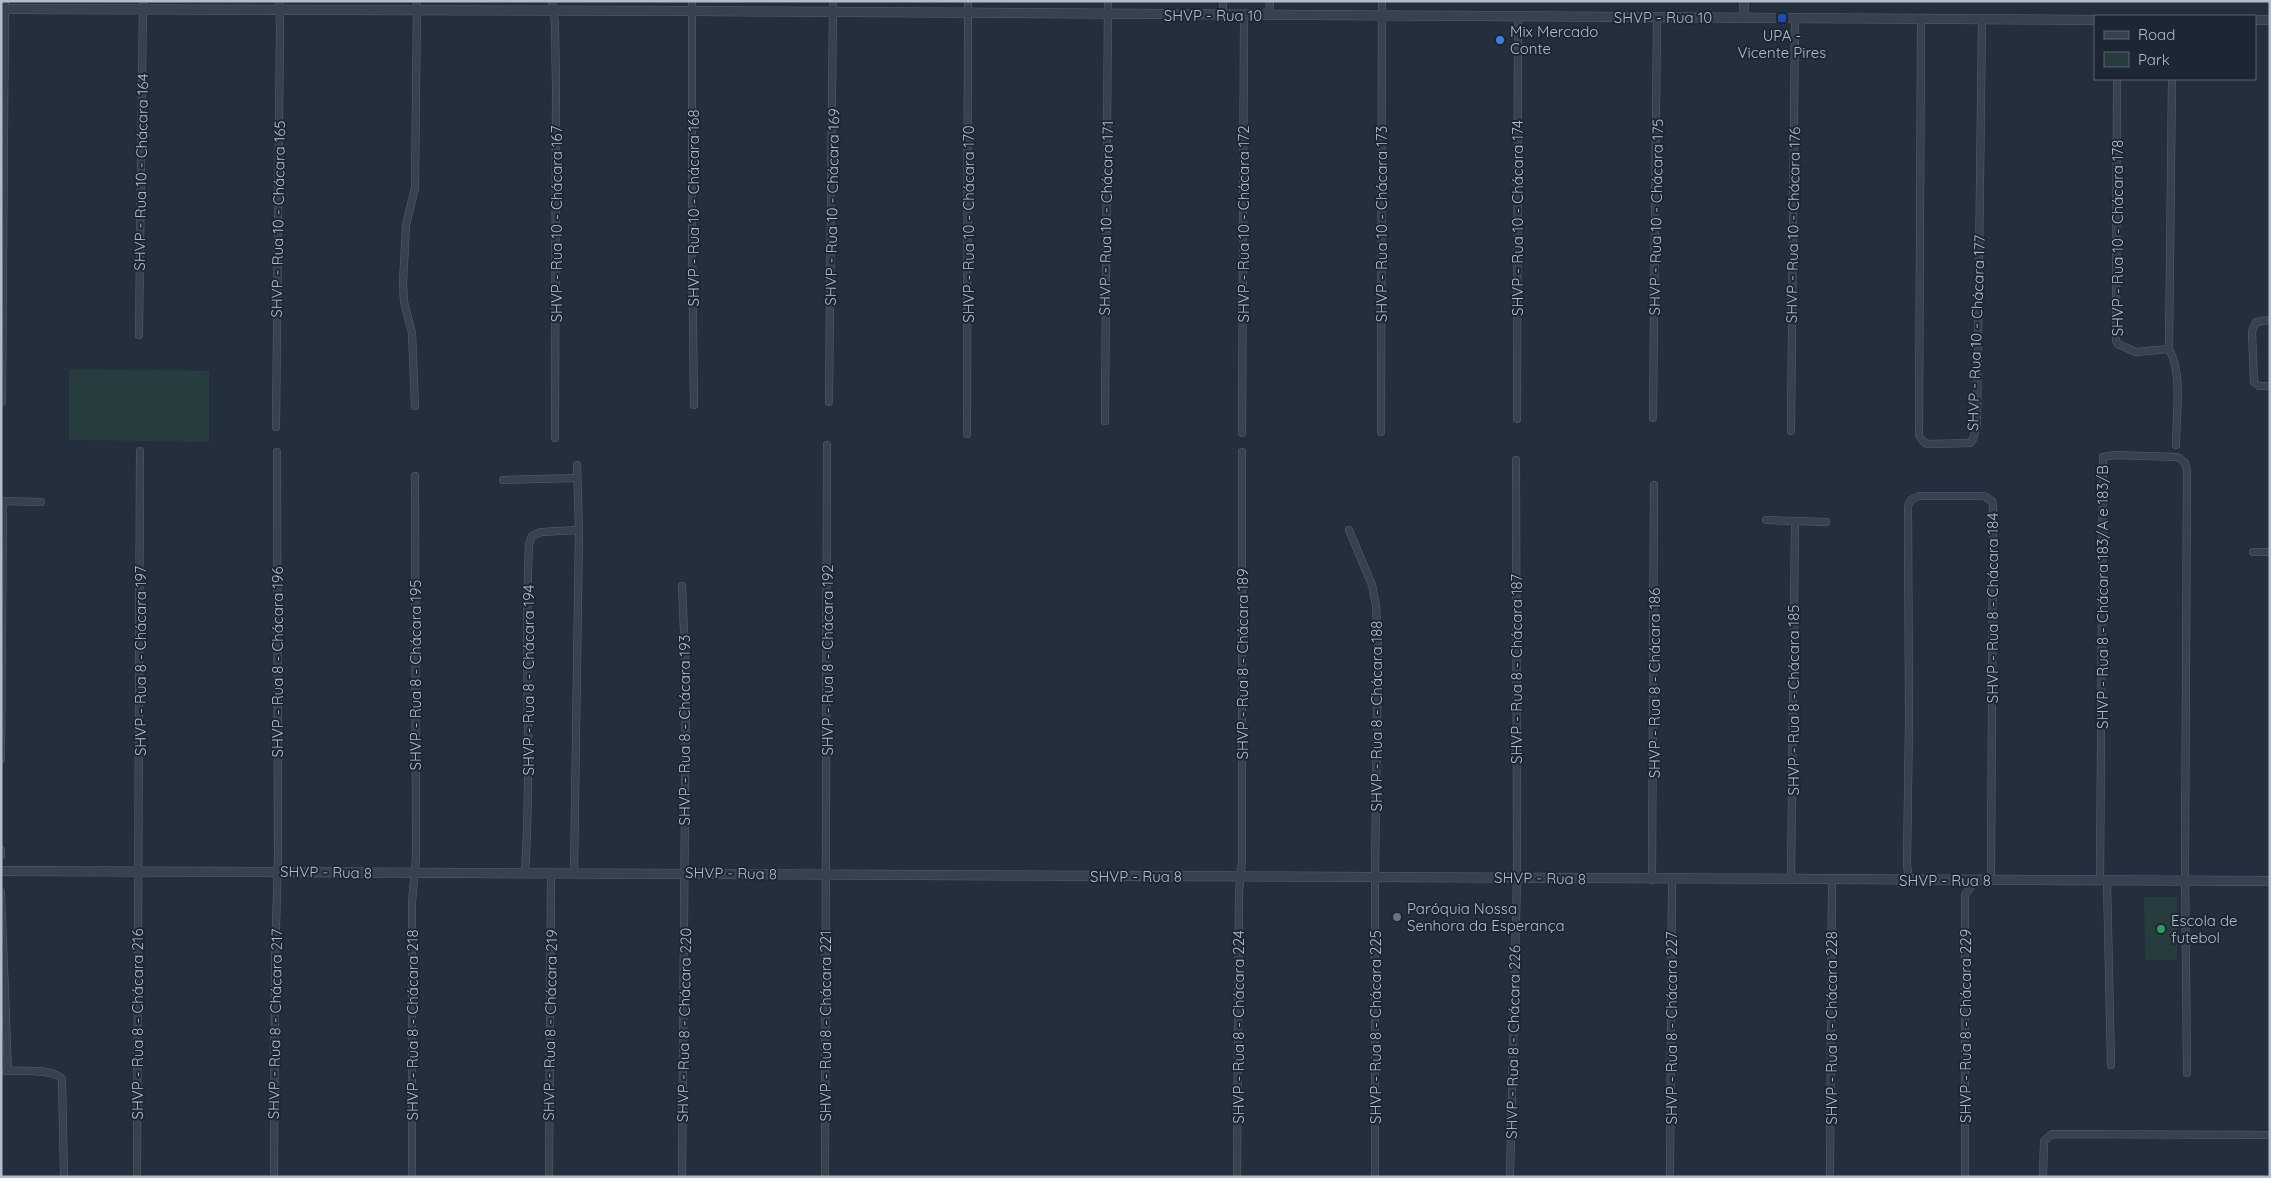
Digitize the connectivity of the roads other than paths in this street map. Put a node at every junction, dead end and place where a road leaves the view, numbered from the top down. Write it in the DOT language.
graph roads {
  1 [pos="552,1"];
  2 [pos="692,1"];
  3 [pos="834,1"];
  4 [pos="968,1"];
  5 [pos="1108,1"];
  6 [pos="1223,1"];
  7 [pos="1270,1"];
  8 [pos="1382,1"];
  9 [pos="1744,1"];
  10 [pos="143,5"];
  11 [pos="279,6"];
  12 [pos="417,6"];
  13 [pos="4,7"];
  14 [pos="692,11"];
  15 [pos="553,12"];
  16 [pos="835,12"];
  17 [pos="968,13"];
  18 [pos="1108,14"];
  19 [pos="1223,15"];
  20 [pos="1244,15"];
  21 [pos="1269,15"];
  22 [pos="1382,16"];
  23 [pos="1518,16"];
  24 [pos="1657,17"];
  25 [pos="1744,18"];
  26 [pos="1796,18"];
  27 [pos="1921,20"];
  28 [pos="1982,20"];
  29 [pos="2094,20"];
  30 [pos="2256,20"];
  31 [pos="2270,20"];
  32 [pos="2117,80"];
  33 [pos="2172,80"];
  34 [pos="2270,320"];
  35 [pos="139,335"];
  36 [pos="2169,349"];
  37 [pos="2270,386"];
  38 [pos="2,402"];
  39 [pos="829,402"];
  40 [pos="694,405"];
  41 [pos="415,406"];
  42 [pos="1653,418"];
  43 [pos="1517,419"];
  44 [pos="1105,421"];
  45 [pos="276,427"];
  46 [pos="1791,431"];
  47 [pos="1381,432"];
  48 [pos="967,434"];
  49 [pos="1242,434"];
  50 [pos="555,438"];
  51 [pos="828,445"];
  52 [pos="2176,445"];
  53 [pos="140,452"];
  54 [pos="277,452"];
  55 [pos="1242,452"];
  56 [pos="1516,460"];
  57 [pos="577,465"];
  58 [pos="415,476"];
  59 [pos="577,478"];
  60 [pos="503,480"];
  61 [pos="1654,485"];
  62 [pos="2,501"];
  63 [pos="41,502"];
  64 [pos="1766,520"];
  65 [pos="1795,521"];
  66 [pos="1826,522"];
  67 [pos="578,530"];
  68 [pos="1350,530"];
  69 [pos="2253,552"];
  70 [pos="2270,552"];
  71 [pos="682,586"];
  72 [pos="1,759"];
  73 [pos="1,850"];
  74 [pos="1,856"];
  75 [pos="138,870"];
  76 [pos="1,871"];
  77 [pos="277,871"];
  78 [pos="413,873"];
  79 [pos="525,873"];
  80 [pos="551,873"];
  81 [pos="574,873"];
  82 [pos="685,873"];
  83 [pos="827,874"];
  84 [pos="1375,876"];
  85 [pos="1240,877"];
  86 [pos="1517,878"];
  87 [pos="1652,880"];
  88 [pos="1672,880"];
  89 [pos="1791,880"];
  90 [pos="1832,880"];
  91 [pos="1976,880"];
  92 [pos="1991,880"];
  93 [pos="1909,881"];
  94 [pos="2104,881"];
  95 [pos="2186,881"];
  96 [pos="2270,881"];
  97 [pos="1,892"];
  98 [pos="2111,1065"];
  99 [pos="5,1071"];
  100 [pos="2187,1073"];
  101 [pos="2270,1135"];
  102 [pos="64,1177"];
  103 [pos="137,1177"];
  104 [pos="274,1177"];
  105 [pos="412,1177"];
  106 [pos="549,1177"];
  107 [pos="682,1177"];
  108 [pos="825,1177"];
  109 [pos="1237,1177"];
  110 [pos="1375,1177"];
  111 [pos="1510,1177"];
  112 [pos="1670,1177"];
  113 [pos="1830,1177"];
  114 [pos="1965,1177"];
  115 [pos="2043,1177"];
  1 -- 15 [label="street, SHVP - Rua 10 - Chácara 167"];
  2 -- 14 [label="street, SHVP - Rua 10 - Chácara 168"];
  3 -- 16 [label="street, SHVP - Rua 10 - Chácara 169"];
  4 -- 17 [label="street, SHVP - Rua 10 - Chácara 170"];
  5 -- 18 [label="street, SHVP - Rua 10 - Chácara 171"];
  6 -- 19 [label="street"];
  7 -- 21 [label="street"];
  8 -- 22 [label="street, SHVP - Rua 10 - Chácara 173"];
  9 -- 25 [label="street"];
  10 -- 11 [label="street, SHVP - Rua 10"];
  10 -- 13 [label="street, SHVP - Rua 10"];
  10 -- 35 [label="street, SHVP - Rua 10 - Chácara 164"];
  11 -- 12 [label="street, SHVP - Rua 10"];
  11 -- 45 [label="street, SHVP - Rua 10 - Chácara 165"];
  12 -- 15 [label="street, SHVP - Rua 10"];
  12 -- 41 [label="street"];
  13 -- 38 [label="street"];
  14 -- 15 [label="street, SHVP - Rua 10"];
  14 -- 16 [label="street, SHVP - Rua 10"];
  14 -- 40 [label="street, SHVP - Rua 10 - Chácara 168"];
  15 -- 50 [label="street, SHVP - Rua 10 - Chácara 167"];
  16 -- 17 [label="street, SHVP - Rua 10"];
  16 -- 39 [label="street, SHVP - Rua 10 - Chácara 169"];
  17 -- 18 [label="street, SHVP - Rua 10"];
  17 -- 48 [label="street, SHVP - Rua 10 - Chácara 170"];
  18 -- 19 [label="street, SHVP - Rua 10"];
  18 -- 44 [label="street, SHVP - Rua 10 - Chácara 171"];
  19 -- 20 [label="street, SHVP - Rua 10"];
  20 -- 21 [label="street, SHVP - Rua 10"];
  20 -- 49 [label="street, SHVP - Rua 10 - Chácara 172"];
  21 -- 22 [label="street, SHVP - Rua 10"];
  22 -- 23 [label="street, SHVP - Rua 10"];
  22 -- 47 [label="street, SHVP - Rua 10 - Chácara 173"];
  23 -- 24 [label="street, SHVP - Rua 10"];
  23 -- 43 [label="street, SHVP - Rua 10 - Chácara 174"];
  24 -- 25 [label="street, SHVP - Rua 10"];
  24 -- 42 [label="street, SHVP - Rua 10 - Chácara 175"];
  25 -- 26 [label="street, SHVP - Rua 10"];
  26 -- 27 [label="street, SHVP - Rua 10"];
  26 -- 46 [label="street, SHVP - Rua 10 - Chácara 176"];
  27 -- 28 [label="street, SHVP - Rua 10"];
  27 -- 28 [label="street, SHVP - Rua 10 - Chácara 177"];
  28 -- 29 [label="street, SHVP - Rua 10"];
  30 -- 31 [label="street"];
  32 -- 36 [label="street, SHVP - Rua 10 - Chácara 178"];
  33 -- 36 [label="street"];
  34 -- 37 [label="street"];
  36 -- 52 [label="street"];
  51 -- 83 [label="street, SHVP - Rua 8 - Chácara 192"];
  53 -- 75 [label="street, SHVP - Rua 8 - Chácara 197"];
  54 -- 77 [label="street, SHVP - Rua 8 - Chácara 196"];
  55 -- 85 [label="street, SHVP - Rua 8 - Chácara 189"];
  56 -- 86 [label="street, SHVP - Rua 8 - Chácara 187"];
  57 -- 59 [label="street"];
  58 -- 78 [label="street, SHVP - Rua 8 - Chácara 195"];
  59 -- 60 [label="street"];
  59 -- 67 [label="street"];
  61 -- 87 [label="street, SHVP - Rua 8 - Chácara 186"];
  62 -- 63 [label="street"];
  62 -- 72 [label="street"];
  64 -- 65 [label="street"];
  65 -- 66 [label="street"];
  65 -- 89 [label="street, SHVP - Rua 8 - Chácara 185"];
  67 -- 79 [label="street, SHVP - Rua 8 - Chácara 194"];
  67 -- 81 [label="street"];
  68 -- 84 [label="street, SHVP - Rua 8 - Chácara 188"];
  69 -- 70 [label="street"];
  71 -- 82 [label="street, SHVP - Rua 8 - Chácara 193"];
  73 -- 74 [label="street"];
  75 -- 76 [label="street, SHVP - Rua 8"];
  75 -- 77 [label="street, SHVP - Rua 8"];
  75 -- 103 [label="street, SHVP - Rua 8 - Chácara 216"];
  77 -- 78 [label="street, SHVP - Rua 8"];
  77 -- 104 [label="street, SHVP - Rua 8 - Chácara 217"];
  78 -- 79 [label="street, SHVP - Rua 8"];
  78 -- 105 [label="street, SHVP - Rua 8 - Chácara 218"];
  79 -- 80 [label="street, SHVP - Rua 8"];
  80 -- 81 [label="street, SHVP - Rua 8"];
  80 -- 106 [label="street, SHVP - Rua 8 - Chácara 219"];
  81 -- 82 [label="street, SHVP - Rua 8"];
  82 -- 83 [label="street, SHVP - Rua 8"];
  82 -- 107 [label="street, SHVP - Rua 8 - Chácara 220"];
  83 -- 85 [label="street, SHVP - Rua 8"];
  83 -- 108 [label="street, SHVP - Rua 8 - Chácara 221"];
  84 -- 85 [label="street, SHVP - Rua 8"];
  84 -- 86 [label="street, SHVP - Rua 8"];
  84 -- 110 [label="street, SHVP - Rua 8 - Chácara 225"];
  85 -- 109 [label="street, SHVP - Rua 8 - Chácara 224"];
  86 -- 87 [label="street, SHVP - Rua 8"];
  86 -- 111 [label="street, SHVP - Rua 8 - Chácara 226"];
  87 -- 88 [label="street, SHVP - Rua 8"];
  88 -- 89 [label="street, SHVP - Rua 8"];
  88 -- 112 [label="street, SHVP - Rua 8 - Chácara 227"];
  89 -- 90 [label="street, SHVP - Rua 8"];
  90 -- 93 [label="street, SHVP - Rua 8"];
  90 -- 113 [label="street, SHVP - Rua 8 - Chácara 228"];
  91 -- 92 [label="street, SHVP - Rua 8"];
  91 -- 93 [label="street, SHVP - Rua 8"];
  91 -- 114 [label="street, SHVP - Rua 8 - Chácara 229"];
  92 -- 93 [label="street, SHVP - Rua 8 - Chácara 184"];
  92 -- 94 [label="street, SHVP - Rua 8"];
  94 -- 95 [label="street, SHVP - Rua 8"];
  94 -- 95 [label="street, SHVP - Rua 8 - Chácara 183/A e 183/B"];
  94 -- 98 [label="street"];
  95 -- 96 [label="street, SHVP - Rua 8"];
  95 -- 100 [label="street"];
  97 -- 99 [label="street"];
  99 -- 102 [label="street"];
  101 -- 115 [label="street"];
}
